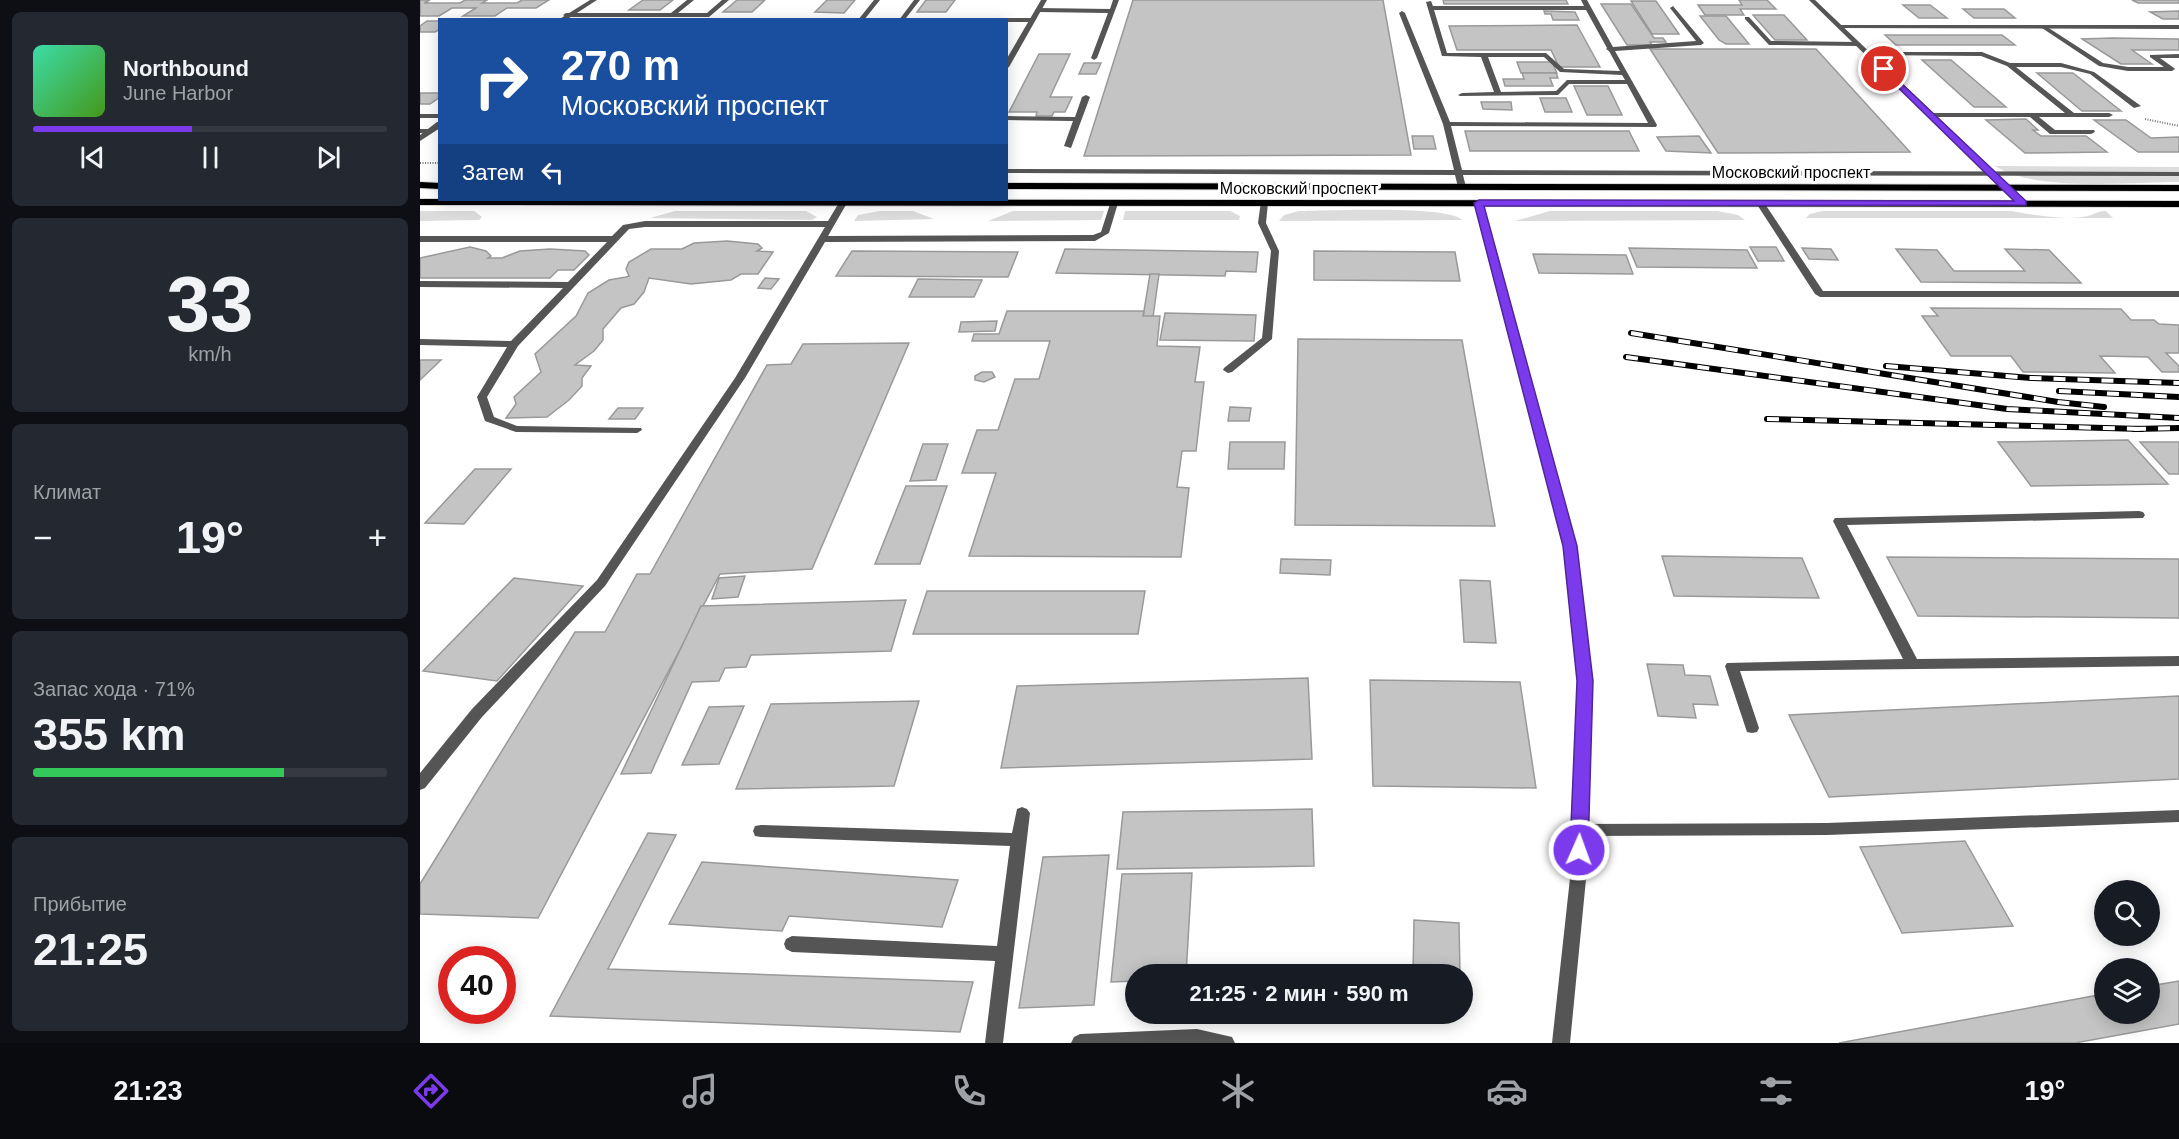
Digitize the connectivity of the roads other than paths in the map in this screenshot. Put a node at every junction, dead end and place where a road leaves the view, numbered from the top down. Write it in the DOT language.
graph roads {
  1 [pos="594,0"];
  2 [pos="691,0"];
  3 [pos="726,0"];
  4 [pos="877,0"];
  5 [pos="917,0"];
  6 [pos="1044,0"];
  7 [pos="1116,0"];
  8 [pos="1584,0"];
  9 [pos="1812,0"];
  10 [pos="1430,4"];
  11 [pos="1588,8"];
  12 [pos="1673,8"];
  13 [pos="1038,10"];
  14 [pos="1112,11"];
  15 [pos="1402,13"];
  16 [pos="672,15"];
  17 [pos="564,17"];
  18 [pos="862,18"];
  19 [pos="904,18"];
  20 [pos="1747,18"];
  21 [pos="1008,20"];
  22 [pos="1031,20"];
  23 [pos="1841,27"];
  24 [pos="2044,27"];
  25 [pos="2179,27"];
  26 [pos="1858,44"];
  27 [pos="1609,49"];
  28 [pos="1868,54"];
  29 [pos="1484,55"];
  30 [pos="2179,56"];
  31 [pos="1094,58"];
  32 [pos="1008,64"];
  33 [pos="2009,65"];
  34 [pos="1623,73"];
  35 [pos="1628,82"];
  36 [pos="1498,94"];
  37 [pos="1462,95"];
  38 [pos="1086,97"];
  39 [pos="2137,106"];
  40 [pos="1932,115"];
  41 [pos="2032,115"];
  42 [pos="2072,115"];
  43 [pos="2109,115"];
  44 [pos="420,116"];
  45 [pos="438,116"];
  46 [pos="1008,118"];
  47 [pos="1078,119"];
  48 [pos="1447,124"];
  49 [pos="438,125"];
  50 [pos="420,131"];
  51 [pos="430,131"];
  52 [pos="2091,132"];
  53 [pos="420,139"];
  54 [pos="1068,146"];
  55 [pos="1008,171"];
  56 [pos="1459,171"];
  57 [pos="1992,173"];
  58 [pos="2179,174"];
  59 [pos="420,186"];
  60 [pos="438,186"];
  61 [pos="1008,186"];
  62 [pos="1462,187"];
  63 [pos="2006,187"];
  64 [pos="2179,188"];
  65 [pos="937,201"];
  66 [pos="420,202"];
  67 [pos="843,203"];
  68 [pos="1114,203"];
  69 [pos="1264,203"];
  70 [pos="1479,203"];
  71 [pos="1760,203"];
  72 [pos="2023,203"];
  73 [pos="2179,204"];
  74 [pos="831,224"];
  75 [pos="420,239"];
  76 [pos="613,239"];
  77 [pos="822,239"];
  78 [pos="420,284"];
  79 [pos="571,285"];
  80 [pos="2179,294"];
  81 [pos="420,342"];
  82 [pos="514,344"];
  83 [pos="1228,370"];
  84 [pos="637,430"];
  85 [pos="2139,515"];
  86 [pos="2179,661"];
  87 [pos="1912,663"];
  88 [pos="1752,728"];
  89 [pos="420,784"];
  90 [pos="1022,813"];
  91 [pos="2179,816"];
  92 [pos="1580,830"];
  93 [pos="760,831"];
  94 [pos="1019,840"];
  95 [pos="792,944"];
  96 [pos="1005,954"];
  97 [pos="994,1043"];
  98 [pos="1080,1043"];
  99 [pos="1226,1043"];
  100 [pos="1561,1043"];
  1 -- 17 [label="street"];
  2 -- 16 [label="street"];
  3 -- 16 [label="street"];
  4 -- 18 [label="street"];
  5 -- 19 [label="street"];
  6 -- 13 [label="street"];
  7 -- 14 [label="street"];
  8 -- 11 [label="street"];
  9 -- 23 [label="street"];
  10 -- 11 [label="street"];
  10 -- 29 [label="street"];
  11 -- 27 [label="street"];
  12 -- 27 [label="street"];
  13 -- 14 [label="street"];
  13 -- 22 [label="street"];
  14 -- 31 [label="street"];
  15 -- 48 [label="street"];
  16 -- 17 [label="street"];
  20 -- 26 [label="street"];
  21 -- 22 [label="street"];
  22 -- 32 [label="street"];
  23 -- 24 [label="street"];
  23 -- 26 [label="street"];
  24 -- 25 [label="street"];
  24 -- 30 [label="street"];
  26 -- 28 [label="street"];
  27 -- 34 [label="street"];
  28 -- 33 [label="street"];
  28 -- 40 [label="street"];
  29 -- 34 [label="street"];
  29 -- 36 [label="street"];
  33 -- 39 [label="street"];
  33 -- 42 [label="street"];
  34 -- 35 [label="street"];
  35 -- 36 [label="street"];
  35 -- 48 [label="street"];
  36 -- 37 [label="street"];
  38 -- 47 [label="street"];
  40 -- 41 [label="street"];
  40 -- 57 [label="street"];
  41 -- 42 [label="street"];
  41 -- 52 [label="street"];
  42 -- 43 [label="street"];
  44 -- 45 [label="street"];
  46 -- 47 [label="street"];
  47 -- 54 [label="street"];
  48 -- 56 [label="street"];
  49 -- 51 [label="street"];
  50 -- 51 [label="street"];
  51 -- 53 [label="street"];
  55 -- 56 [label="street"];
  56 -- 57 [label="street"];
  56 -- 62 [label="street"];
  57 -- 58 [label="street"];
  57 -- 63 [label="street"];
  59 -- 60 [label="main road"];
  61 -- 62 [label="main road, Московский проспект"];
  62 -- 63 [label="main road, Московский проспект"];
  63 -- 64 [label="main road, Московский проспект"];
  63 -- 72 [label="main road"];
  65 -- 67 [label="main road, Московский проспект"];
  65 -- 68 [label="main road, Московский проспект"];
  66 -- 67 [label="main road, Московский проспект"];
  67 -- 74 [label="street"];
  68 -- 69 [label="main road, Московский проспект"];
  68 -- 77 [label="street"];
  69 -- 70 [label="main road, Московский проспект"];
  69 -- 83 [label="street"];
  70 -- 71 [label="main road, Московский проспект"];
  70 -- 92 [label="street"];
  71 -- 72 [label="main road, Московский проспект"];
  71 -- 80 [label="street"];
  72 -- 73 [label="main road, Московский проспект"];
  74 -- 76 [label="street"];
  74 -- 77 [label="street"];
  75 -- 76 [label="street"];
  76 -- 79 [label="street"];
  77 -- 89 [label="street"];
  78 -- 79 [label="street"];
  79 -- 82 [label="street"];
  81 -- 82 [label="street"];
  82 -- 84 [label="street"];
  85 -- 87 [label="street"];
  86 -- 87 [label="street"];
  87 -- 88 [label="street"];
  90 -- 94 [label="street"];
  91 -- 92 [label="street"];
  92 -- 100 [label="street"];
  93 -- 94 [label="street"];
  94 -- 96 [label="street"];
  95 -- 96 [label="street"];
  96 -- 97 [label="street"];
  98 -- 99 [label="street"];
}
